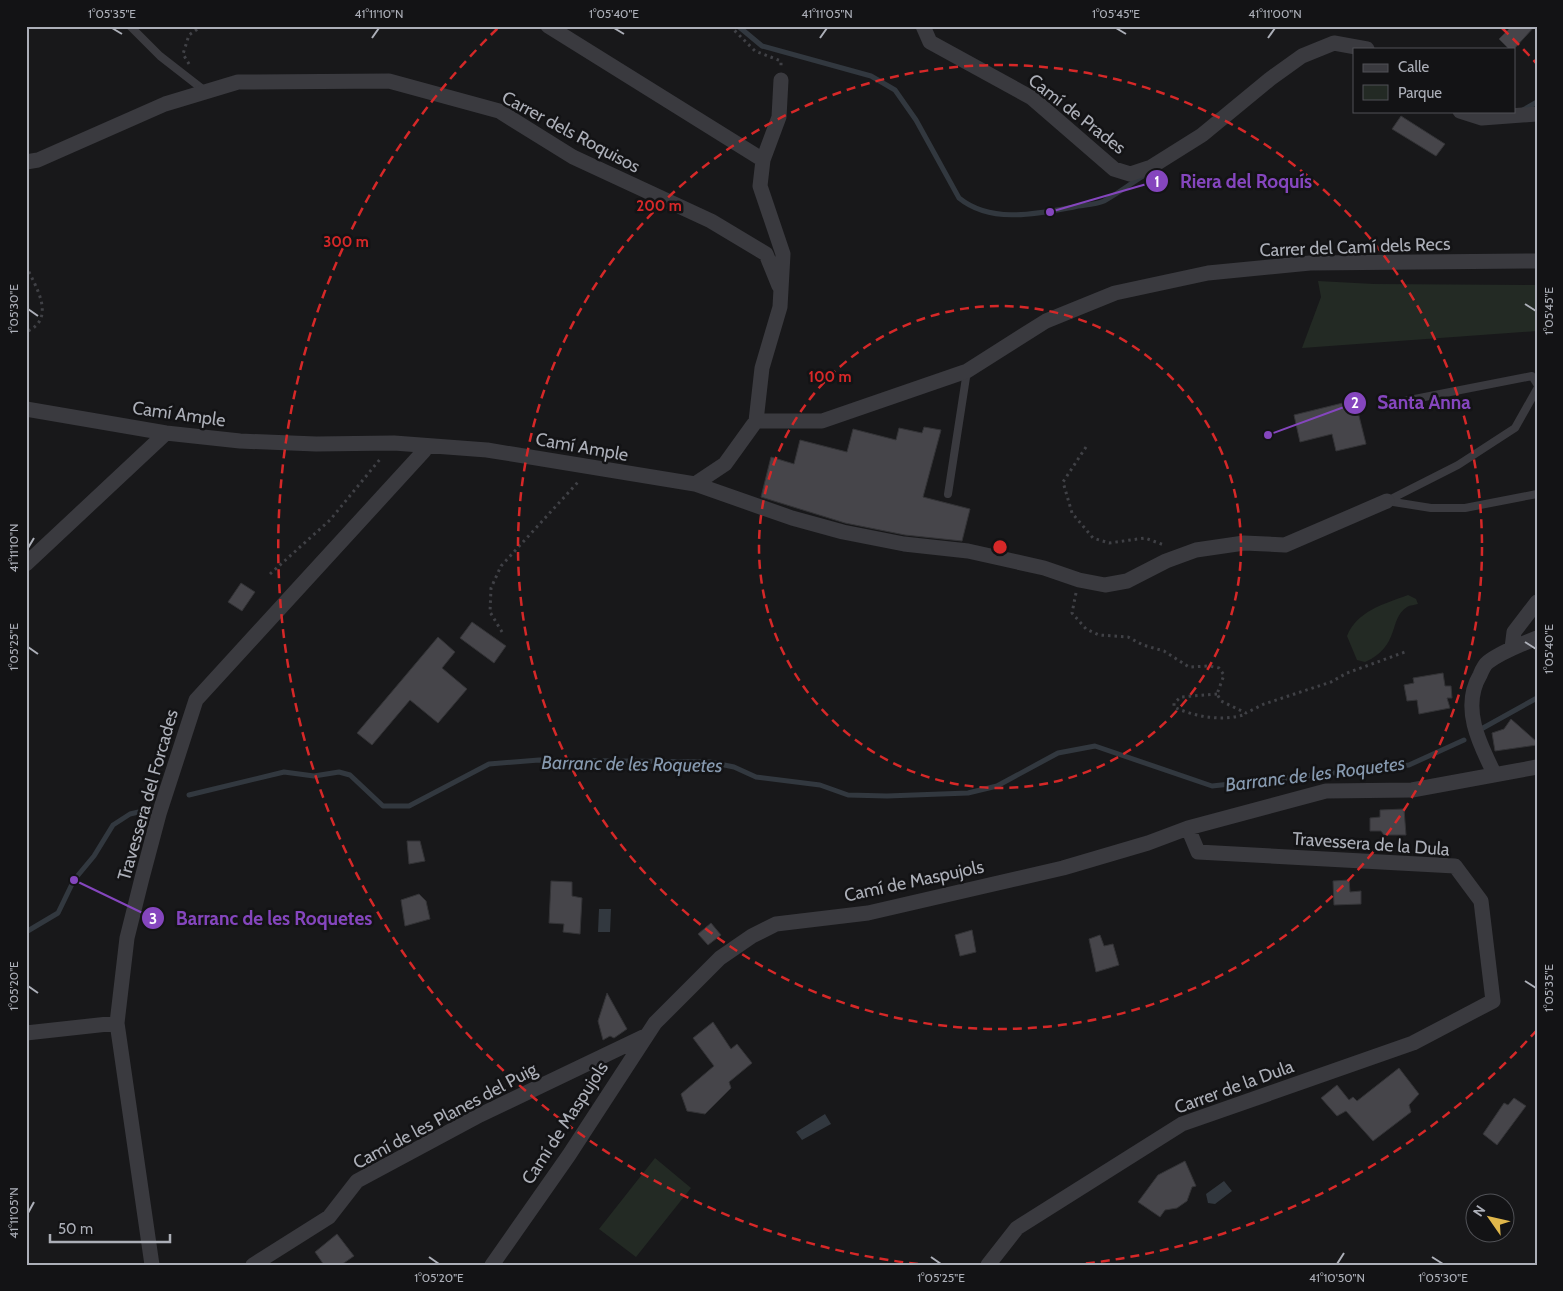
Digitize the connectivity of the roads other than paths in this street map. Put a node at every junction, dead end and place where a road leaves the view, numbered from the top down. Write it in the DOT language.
graph roads {
  1 [pos="130,26"];
  2 [pos="548,26"];
  3 [pos="923,26"];
  4 [pos="1362,48"];
  5 [pos="781,80"];
  6 [pos="206,91"];
  7 [pos="1463,112"];
  8 [pos="1537,114"];
  9 [pos="763,160"];
  10 [pos="26,162"];
  11 [pos="1537,261"];
  12 [pos="780,287"];
  13 [pos="967,371"];
  14 [pos="1537,384"];
  15 [pos="1537,389"];
  16 [pos="1389,404"];
  17 [pos="26,409"];
  18 [pos="756,422"];
  19 [pos="166,433"];
  20 [pos="424,451"];
  21 [pos="695,484"];
  22 [pos="948,494"];
  23 [pos="1537,494"];
  24 [pos="1387,501"];
  25 [pos="26,564"];
  26 [pos="1537,602"];
  27 [pos="1537,638"];
  28 [pos="1512,648"];
  29 [pos="1537,767"];
  30 [pos="1494,773"];
  31 [pos="1188,828"];
  32 [pos="1493,1000"];
  33 [pos="117,1023"];
  34 [pos="26,1033"];
  35 [pos="644,1036"];
  36 [pos="152,1265"];
  37 [pos="253,1265"];
  38 [pos="492,1265"];
  39 [pos="988,1265"];
  1 -- 6 [label="lane"];
  2 -- 9 [label="street"];
  3 -- 4 [label="street, Camí de Prades"];
  5 -- 9 [label="street"];
  6 -- 10 [label="street, Carrer dels Roquisos"];
  6 -- 12 [label="street, Carrer dels Roquisos"];
  7 -- 8 [label="street"];
  9 -- 12 [label="street"];
  11 -- 13 [label="street, Carrer del Camí dels Recs"];
  12 -- 18 [label="street"];
  13 -- 18 [label="street, Carrer del Camí dels Recs"];
  13 -- 22 [label="lane"];
  14 -- 16 [label="lane"];
  15 -- 24 [label="lane"];
  17 -- 19 [label="street, Camí Ample"];
  18 -- 21 [label="street"];
  19 -- 21 [label="street, Camí Ample"];
  19 -- 25 [label="street"];
  20 -- 33 [label="street, Travessera del Forcades"];
  21 -- 24 [label="street, Camí Ample"];
  23 -- 24 [label="lane"];
  26 -- 28 [label="street"];
  27 -- 28 [label="street"];
  28 -- 30 [label="street"];
  29 -- 30 [label="street, Camí de Maspujols"];
  30 -- 31 [label="street, Camí de Maspujols"];
  31 -- 32 [label="street, Travessera de la Dula"];
  31 -- 35 [label="street, Camí de Maspujols"];
  32 -- 39 [label="street, Carrer de la Dula"];
  33 -- 34 [label="street"];
  33 -- 36 [label="street, Travessera del Forcades"];
  35 -- 37 [label="street, Camí de les Planes del Puig"];
  35 -- 38 [label="street, Camí de Maspujols"];
}
